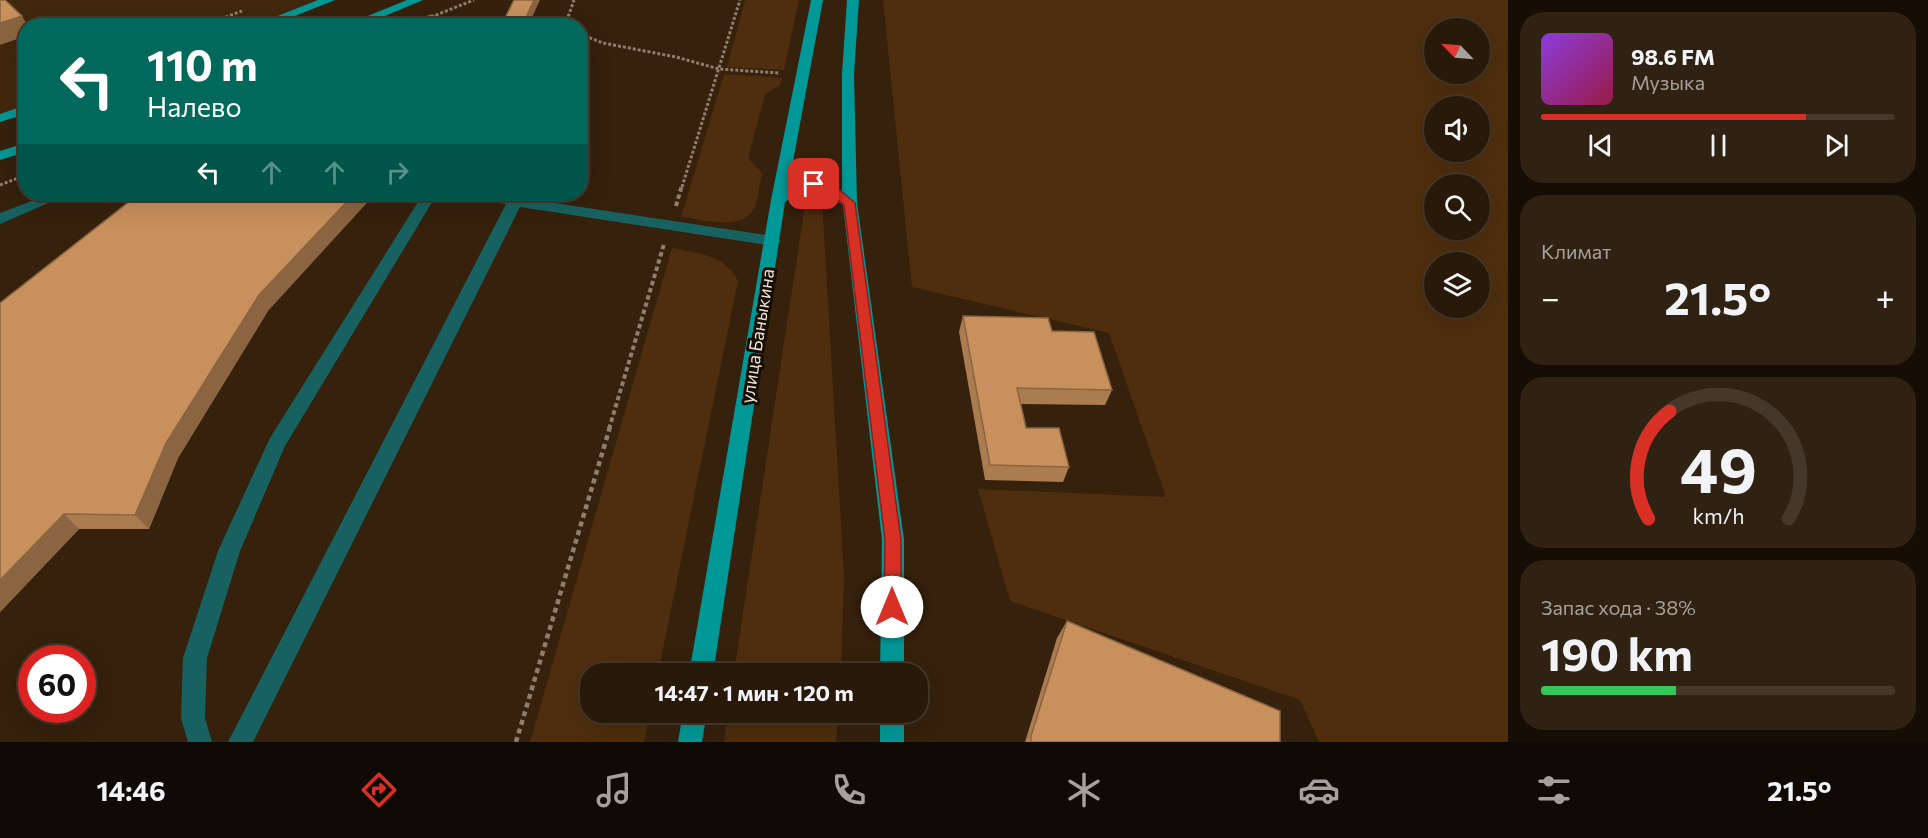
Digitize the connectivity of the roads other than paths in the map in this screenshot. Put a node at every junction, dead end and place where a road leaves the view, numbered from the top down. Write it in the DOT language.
graph roads {
  1 [pos="329,0"];
  2 [pos="417,0"];
  3 [pos="817,0"];
  4 [pos="853,0"];
  5 [pos="280,18"];
  6 [pos="370,18"];
  7 [pos="18,112"];
  8 [pos="0,118"];
  9 [pos="18,150"];
  10 [pos="0,156"];
  11 [pos="778,200"];
  12 [pos="45,201"];
  13 [pos="426,201"];
  14 [pos="504,201"];
  15 [pos="514,203"];
  16 [pos="850,203"];
  17 [pos="0,219"];
  18 [pos="773,241"];
  19 [pos="703,663"];
  20 [pos="892,663"];
  21 [pos="693,723"];
  22 [pos="892,723"];
  23 [pos="200,742"];
  24 [pos="240,742"];
  25 [pos="690,742"];
  26 [pos="892,742"];
  1 -- 5 [label="main road"];
  2 -- 6 [label="main road"];
  3 -- 11 [label="main road, улица Баныкина"];
  4 -- 16 [label="main road"];
  7 -- 8 [label="main road"];
  9 -- 10 [label="main road"];
  11 -- 16 [label="main road"];
  11 -- 18 [label="main road, улица Баныкина"];
  12 -- 17 [label="lane"];
  13 -- 23 [label="lane"];
  14 -- 15 [label="lane"];
  15 -- 18 [label="lane"];
  15 -- 24 [label="lane"];
  16 -- 20 [label="main road"];
  18 -- 19 [label="main road, улица Баныкина"];
  21 -- 25 [label="main road"];
  22 -- 26 [label="main road"];
}
